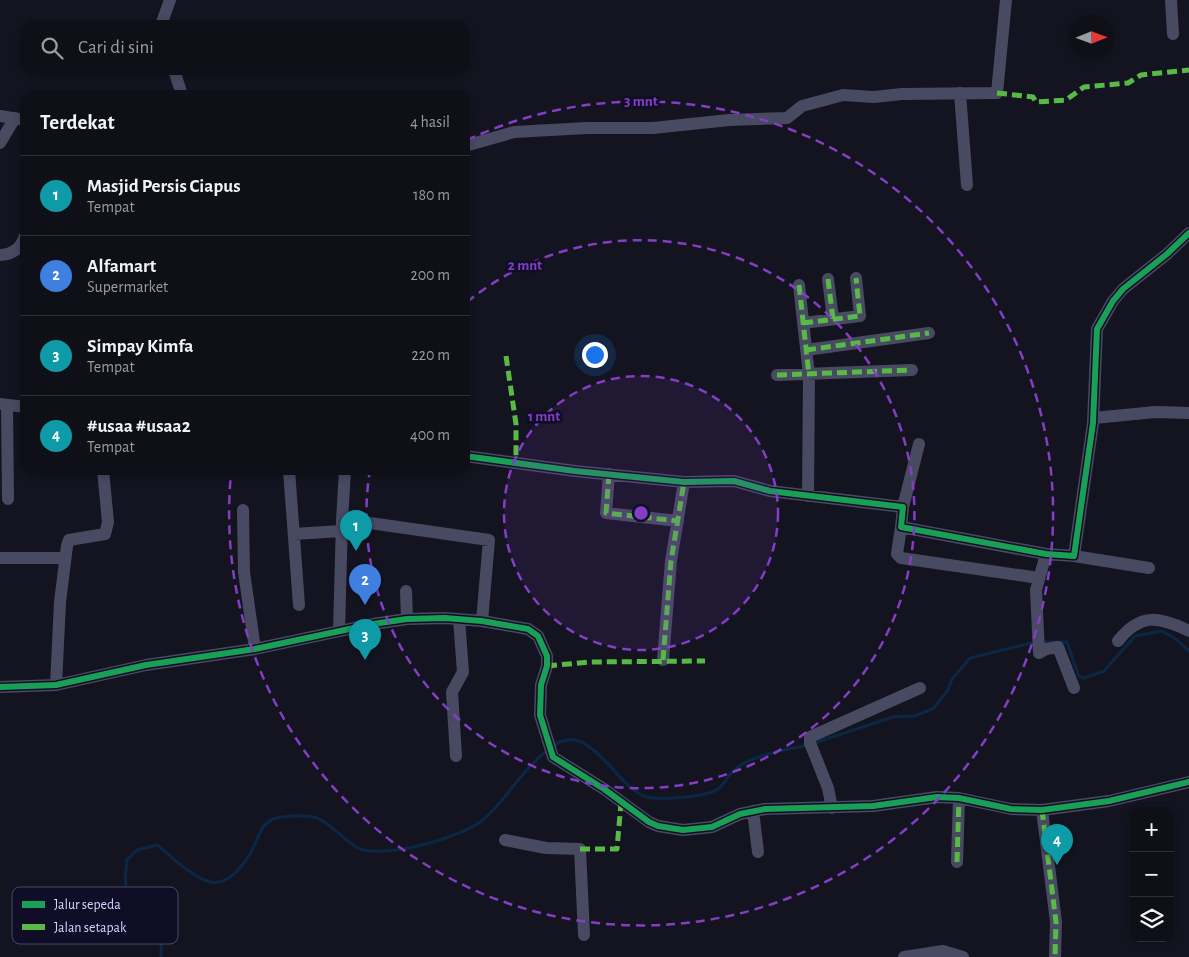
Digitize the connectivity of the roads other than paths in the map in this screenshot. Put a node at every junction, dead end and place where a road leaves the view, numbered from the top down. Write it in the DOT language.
graph roads {
  1 [pos="170,0"];
  2 [pos="1006,0"];
  3 [pos="1171,0"];
  4 [pos="163,20"];
  5 [pos="1173,34"];
  6 [pos="176,75"];
  7 [pos="180,90"];
  8 [pos="960,93"];
  9 [pos="0,116"];
  10 [pos="20,119"];
  11 [pos="0,143"];
  12 [pos="470,145"];
  13 [pos="967,185"];
  14 [pos="1189,233"];
  15 [pos="20,245"];
  16 [pos="0,255"];
  17 [pos="856,278"];
  18 [pos="828,279"];
  19 [pos="799,285"];
  20 [pos="833,319"];
  21 [pos="803,323"];
  22 [pos="929,333"];
  23 [pos="806,350"];
  24 [pos="912,370"];
  25 [pos="777,375"];
  26 [pos="809,375"];
  27 [pos="3,405"];
  28 [pos="20,407"];
  29 [pos="1189,413"];
  30 [pos="1094,418"];
  31 [pos="919,444"];
  32 [pos="470,457"];
  33 [pos="609,474"];
  34 [pos="103,475"];
  35 [pos="290,475"];
  36 [pos="345,475"];
  37 [pos="684,482"];
  38 [pos="808,496"];
  39 [pos="8,499"];
  40 [pos="903,507"];
  41 [pos="243,510"];
  42 [pos="678,521"];
  43 [pos="341,526"];
  44 [pos="901,527"];
  45 [pos="294,534"];
  46 [pos="1046,554"];
  47 [pos="1074,556"];
  48 [pos="0,558"];
  49 [pos="66,558"];
  50 [pos="1148,568"];
  51 [pos="1039,578"];
  52 [pos="406,591"];
  53 [pos="299,605"];
  54 [pos="459,618"];
  55 [pos="407,620"];
  56 [pos="482,621"];
  57 [pos="339,630"];
  58 [pos="1189,631"];
  59 [pos="1118,641"];
  60 [pos="255,649"];
  61 [pos="663,660"];
  62 [pos="56,684"];
  63 [pos="0,687"];
  64 [pos="920,688"];
  65 [pos="1074,688"];
  66 [pos="456,756"];
  67 [pos="1189,782"];
  68 [pos="960,798"];
  69 [pos="832,808"];
  70 [pos="1042,810"];
  71 [pos="753,811"];
  72 [pos="505,840"];
  73 [pos="758,852"];
  74 [pos="957,862"];
  75 [pos="584,935"];
  76 [pos="904,957"];
  77 [pos="963,957"];
  78 [pos="1055,957"];
  1 -- 4 [label="street"];
  2 -- 8 [label="street"];
  3 -- 5 [label="street"];
  6 -- 7 [label="street"];
  8 -- 12 [label="street"];
  8 -- 13 [label="street"];
  9 -- 10 [label="street"];
  10 -- 11 [label="street"];
  14 -- 30 [label="street"];
  15 -- 16 [label="street"];
  17 -- 20 [label="street"];
  18 -- 20 [label="street"];
  19 -- 21 [label="street"];
  20 -- 21 [label="street"];
  21 -- 23 [label="street"];
  22 -- 23 [label="street"];
  23 -- 26 [label="street"];
  24 -- 26 [label="street"];
  25 -- 26 [label="street"];
  26 -- 38 [label="street"];
  27 -- 28 [label="street"];
  27 -- 39 [label="street"];
  29 -- 30 [label="street"];
  30 -- 47 [label="street"];
  31 -- 40 [label="street"];
  32 -- 33 [label="street"];
  33 -- 37 [label="street"];
  33 -- 42 [label="street"];
  34 -- 49 [label="street"];
  35 -- 45 [label="street"];
  36 -- 43 [label="street"];
  37 -- 38 [label="street"];
  37 -- 42 [label="street"];
  38 -- 40 [label="street"];
  40 -- 44 [label="street"];
  41 -- 60 [label="street"];
  42 -- 61 [label="street"];
  43 -- 45 [label="street"];
  43 -- 56 [label="street"];
  43 -- 57 [label="street"];
  44 -- 46 [label="street"];
  44 -- 51 [label="street"];
  45 -- 53 [label="street"];
  46 -- 47 [label="street"];
  46 -- 51 [label="street"];
  47 -- 50 [label="street"];
  48 -- 49 [label="street"];
  49 -- 62 [label="street"];
  51 -- 65 [label="street"];
  52 -- 55 [label="street"];
  54 -- 55 [label="street"];
  54 -- 56 [label="street"];
  54 -- 66 [label="street"];
  55 -- 57 [label="street"];
  56 -- 71 [label="street"];
  57 -- 60 [label="street"];
  58 -- 59 [label="street"];
  60 -- 62 [label="street"];
  62 -- 63 [label="street"];
  64 -- 69 [label="street"];
  67 -- 70 [label="street"];
  68 -- 69 [label="street"];
  68 -- 70 [label="street"];
  68 -- 74 [label="street"];
  69 -- 71 [label="street"];
  70 -- 78 [label="street"];
  71 -- 73 [label="street"];
  72 -- 75 [label="street"];
  76 -- 77 [label="street"];
}
